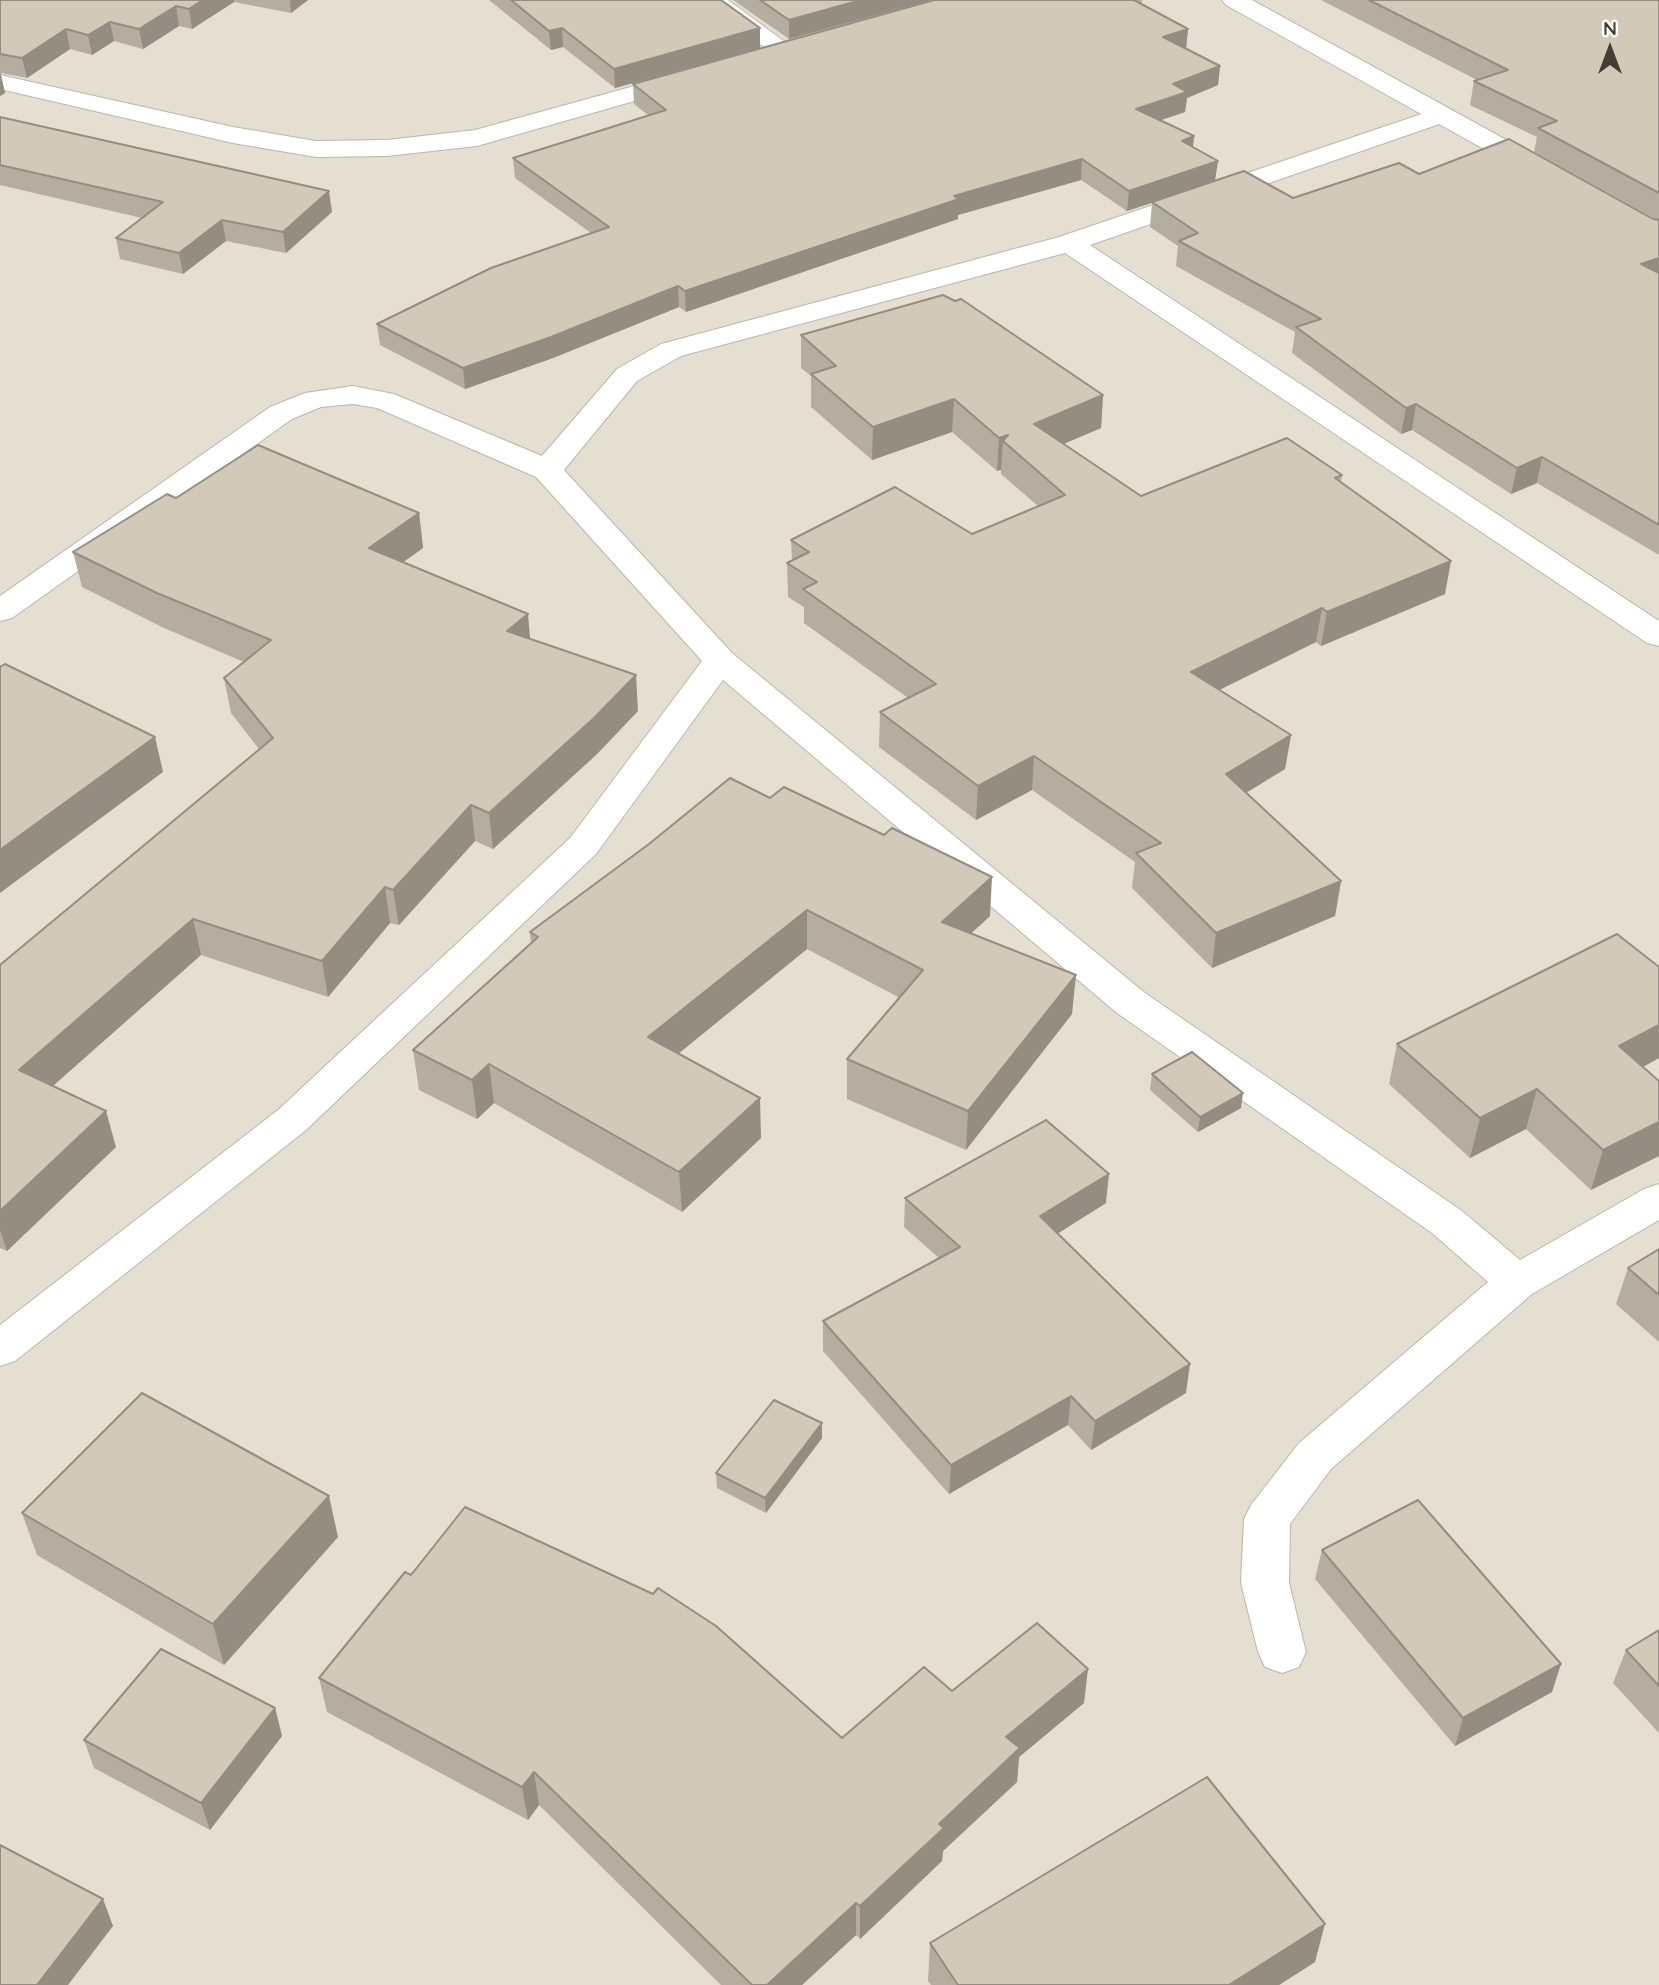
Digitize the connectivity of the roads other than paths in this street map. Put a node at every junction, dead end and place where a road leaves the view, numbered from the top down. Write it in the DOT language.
graph roads {
  1 [pos="712,0"];
  2 [pos="1234,0"];
  3 [pos="810,43"];
  4 [pos="784,50"];
  5 [pos="758,58"];
  6 [pos="704,73"];
  7 [pos="0,82"];
  8 [pos="1442,115"];
  9 [pos="1562,182"];
  10 [pos="1069,243"];
  11 [pos="547,470"];
  12 [pos="0,611"];
  13 [pos="1659,636"];
  14 [pos="720,660"];
  15 [pos="1659,1200"];
  16 [pos="1517,1282"];
  17 [pos="0,1349"];
  18 [pos="1282,1652"];
  1 -- 4 [label="street"];
  2 -- 8 [label="street"];
  3 -- 4 [label="street"];
  4 -- 5 [label="street"];
  6 -- 7 [label="street"];
  8 -- 9 [label="street"];
  8 -- 10 [label="street"];
  10 -- 11 [label="street"];
  10 -- 13 [label="street"];
  11 -- 12 [label="street"];
  11 -- 14 [label="street"];
  14 -- 16 [label="street"];
  14 -- 17 [label="street"];
  15 -- 16 [label="street"];
  16 -- 18 [label="street"];
}
